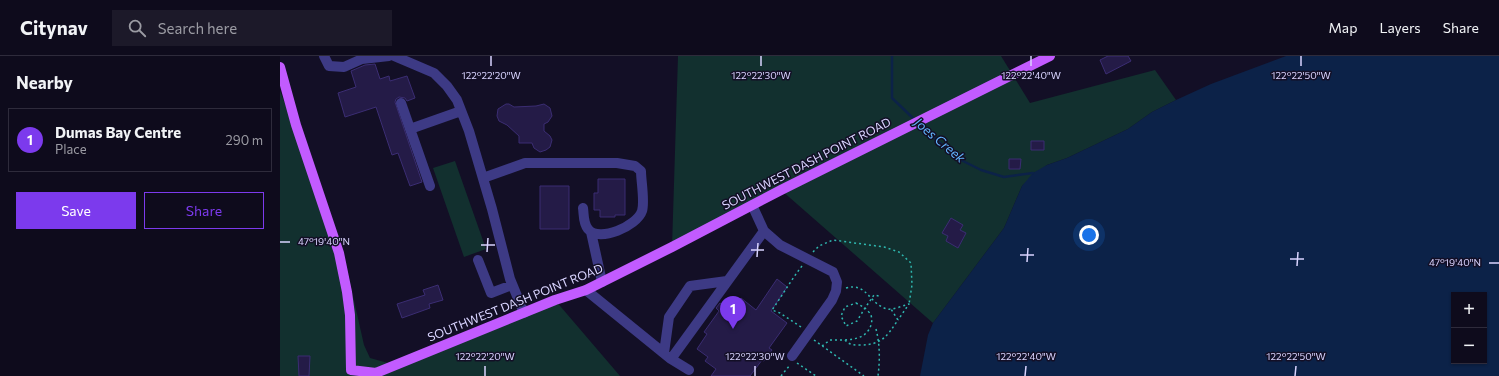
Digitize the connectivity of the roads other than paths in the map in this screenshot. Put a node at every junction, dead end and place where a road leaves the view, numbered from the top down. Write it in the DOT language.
graph roads {
  1 [pos="324,56"];
  2 [pos="389,56"];
  3 [pos="394,56"];
  4 [pos="1050,56"];
  5 [pos="280,67"];
  6 [pos="401,103"];
  7 [pos="461,111"];
  8 [pos="410,129"];
  9 [pos="483,178"];
  10 [pos="430,186"];
  11 [pos="752,205"];
  12 [pos="583,208"];
  13 [pos="764,231"];
  14 [pos="591,232"];
  15 [pos="478,260"];
  16 [pos="727,281"];
  17 [pos="602,282"];
  18 [pos="512,285"];
  19 [pos="586,290"];
  20 [pos="524,312"];
  21 [pos="668,356"];
  22 [pos="792,356"];
  23 [pos="689,370"];
  24 [pos="351,373"];
  1 -- 2 [label="lane"];
  3 -- 7 [label="lane"];
  4 -- 11 [label="main road, SOUTHWEST DASH POINT ROAD"];
  5 -- 24 [label="main road, SOUTHWEST DASH POINT ROAD"];
  6 -- 8 [label="lane"];
  7 -- 8 [label="lane"];
  7 -- 9 [label="lane"];
  8 -- 10 [label="lane"];
  9 -- 14 [label="lane"];
  9 -- 18 [label="lane"];
  11 -- 13 [label="lane"];
  11 -- 17 [label="main road, SOUTHWEST DASH POINT ROAD"];
  12 -- 14 [label="lane"];
  13 -- 16 [label="lane"];
  13 -- 22 [label="lane"];
  14 -- 17 [label="lane"];
  15 -- 18 [label="lane"];
  16 -- 21 [label="lane"];
  16 -- 21 [label="lane"];
  17 -- 19 [label="main road, SOUTHWEST DASH POINT ROAD"];
  18 -- 20 [label="lane"];
  19 -- 20 [label="main road, SOUTHWEST DASH POINT ROAD"];
  19 -- 21 [label="lane"];
  20 -- 24 [label="main road, SOUTHWEST DASH POINT ROAD"];
  21 -- 23 [label="lane"];
}
